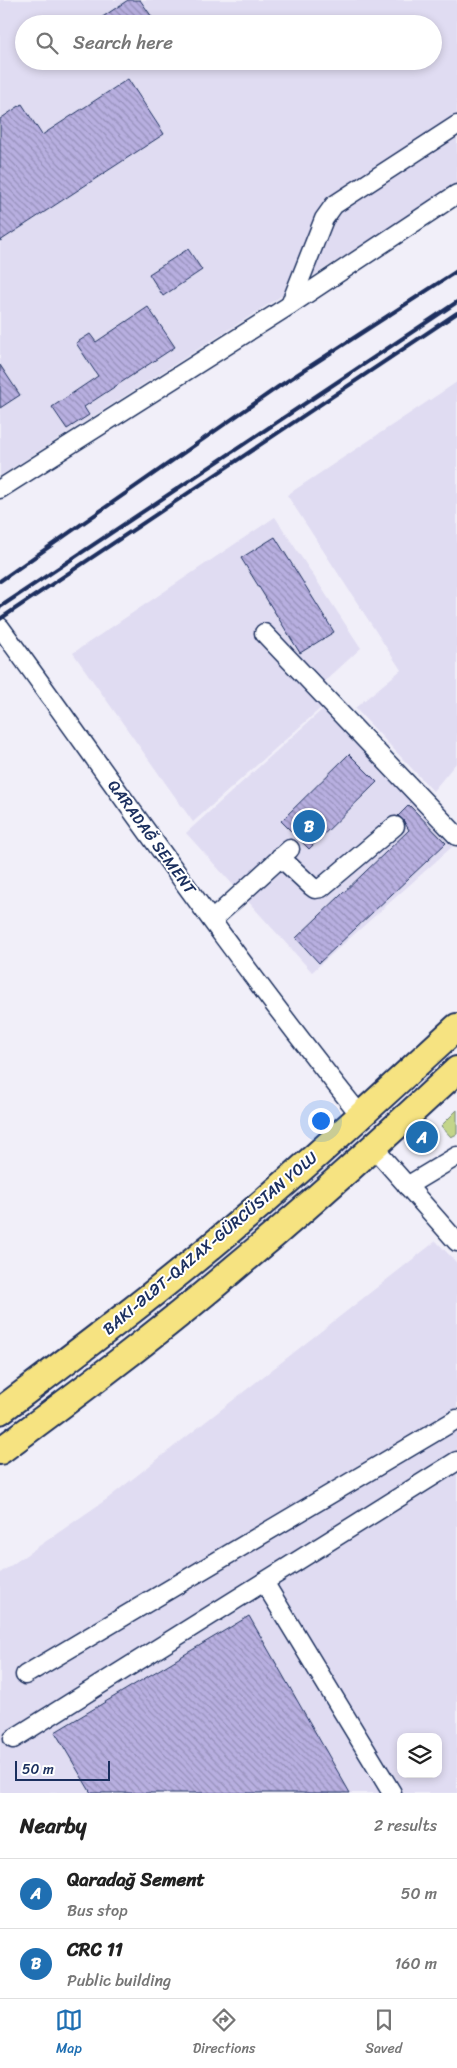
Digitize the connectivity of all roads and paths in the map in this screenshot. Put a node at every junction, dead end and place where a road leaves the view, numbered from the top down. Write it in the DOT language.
graph roads {
  1 [pos="457,125"];
  2 [pos="457,194"];
  3 [pos="290,305"];
  4 [pos="0,489"];
  5 [pos="0,627"];
  6 [pos="264,633"];
  7 [pos="395,826"];
  8 [pos="457,836"];
  9 [pos="212,920"];
  10 [pos="457,1027"];
  11 [pos="457,1070"];
  12 [pos="361,1116"];
  13 [pos="373,1147"];
  14 [pos="457,1156"];
  15 [pos="407,1186"];
  16 [pos="457,1242"];
  17 [pos="0,1411"];
  18 [pos="457,1419"];
  19 [pos="0,1451"];
  20 [pos="457,1461"];
  21 [pos="264,1582"];
  22 [pos="25,1675"];
  23 [pos="13,1739"];
  24 [pos="392,1793"];
  1 -- 3 [label="street"];
  2 -- 3 [label="street"];
  3 -- 4 [label="street"];
  5 -- 9 [label="street, QARADAĞ SEMENT"];
  6 -- 8 [label="street"];
  7 -- 9 [label="street"];
  9 -- 12 [label="street, QARADAĞ SEMENT"];
  10 -- 12 [label="highway"];
  11 -- 13 [label="highway"];
  12 -- 17 [label="highway"];
  13 -- 15 [label="street"];
  13 -- 19 [label="highway"];
  14 -- 15 [label="street"];
  15 -- 16 [label="street"];
  18 -- 22 [label="street"];
  20 -- 21 [label="street"];
  21 -- 23 [label="street"];
  21 -- 24 [label="street"];
}
